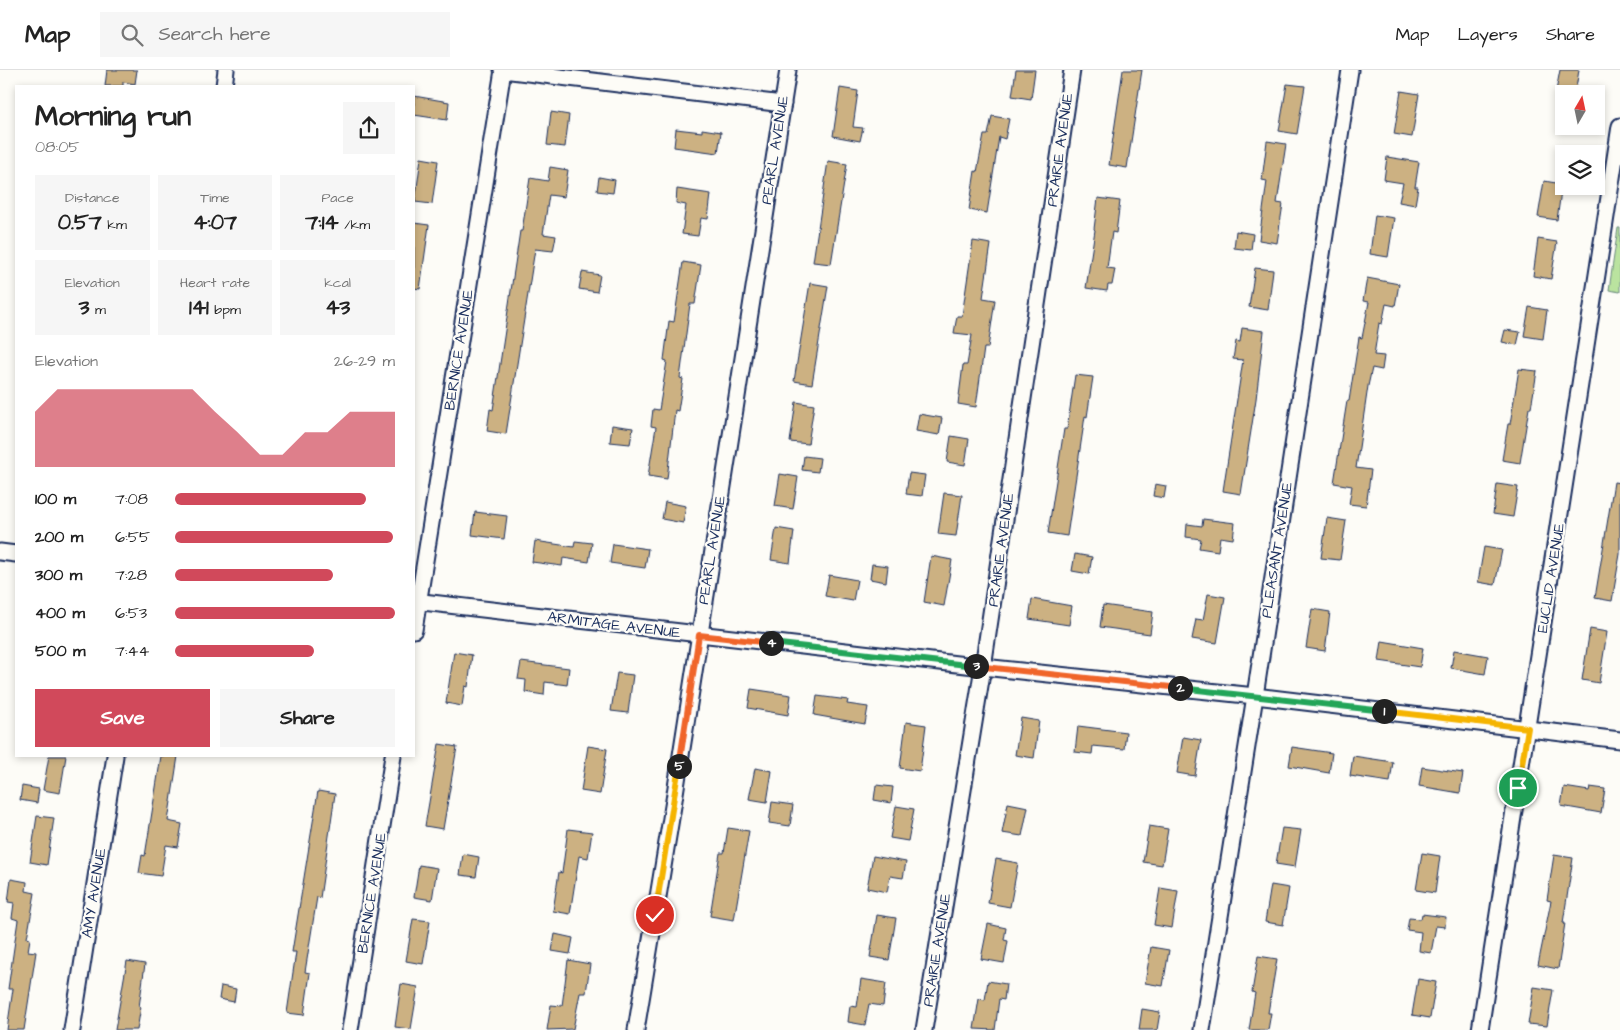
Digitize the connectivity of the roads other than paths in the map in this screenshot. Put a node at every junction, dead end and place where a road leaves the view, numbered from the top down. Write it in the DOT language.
graph roads {
  1 [pos="226,70"];
  2 [pos="503,70"];
  3 [pos="788,70"];
  4 [pos="1072,70"];
  5 [pos="1350,70"];
  6 [pos="224,85"];
  7 [pos="783,104"];
  8 [pos="1620,126"];
  9 [pos="0,552"];
  10 [pos="15,554"];
  11 [pos="416,601"];
  12 [pos="415,616"];
  13 [pos="699,635"];
  14 [pos="983,667"];
  15 [pos="1255,696"];
  16 [pos="1528,728"];
  17 [pos="1620,740"];
  18 [pos="116,757"];
  19 [pos="394,757"];
  20 [pos="72,1030"];
  21 [pos="350,1030"];
  22 [pos="636,1030"];
  23 [pos="924,1030"];
  24 [pos="1202,1030"];
  25 [pos="1480,1030"];
  1 -- 6 [label="street"];
  2 -- 7 [label="street"];
  2 -- 11 [label="street, BERNICE AVENUE"];
  3 -- 7 [label="street, PEARL AVENUE"];
  4 -- 14 [label="street, PRAIRIE AVENUE"];
  5 -- 15 [label="street, PLEASANT AVENUE"];
  7 -- 13 [label="street, PEARL AVENUE"];
  8 -- 16 [label="street, EUCLID AVENUE"];
  9 -- 10 [label="street"];
  11 -- 12 [label="street, BERNICE AVENUE"];
  11 -- 13 [label="street, ARMITAGE AVENUE"];
  13 -- 14 [label="street, ARMITAGE AVENUE"];
  13 -- 22 [label="street, PEARL AVENUE"];
  14 -- 15 [label="street, ARMITAGE AVENUE"];
  14 -- 23 [label="street, PRAIRIE AVENUE"];
  15 -- 16 [label="street, ARMITAGE AVENUE"];
  15 -- 24 [label="street, PLEASANT AVENUE"];
  16 -- 17 [label="street, ARMITAGE AVENUE"];
  16 -- 25 [label="street, EUCLID AVENUE"];
  18 -- 20 [label="street, AMY AVENUE"];
  19 -- 21 [label="street, BERNICE AVENUE"];
}
